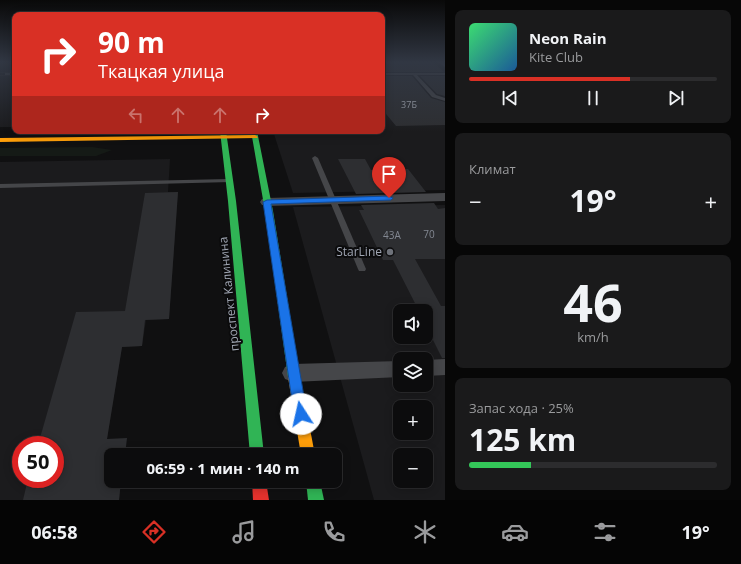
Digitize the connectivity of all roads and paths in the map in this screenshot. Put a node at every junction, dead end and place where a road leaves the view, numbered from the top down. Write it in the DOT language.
graph roads {
  1 [pos="424,85"];
  2 [pos="445,100"];
  3 [pos="223,134"];
  4 [pos="254,134"];
  5 [pos="0,140"];
  6 [pos="315,158"];
  7 [pos="229,181"];
  8 [pos="0,186"];
  9 [pos="445,197"];
  10 [pos="332,199"];
  11 [pos="263,202"];
  12 [pos="362,269"];
  13 [pos="445,367"];
  14 [pos="433,368"];
  15 [pos="393,369"];
  16 [pos="293,373"];
  17 [pos="256,448"];
  18 [pos="307,448"];
  19 [pos="260,488"];
  20 [pos="314,488"];
  21 [pos="261,500"];
  22 [pos="316,500"];
  1 -- 2 [label="lane"];
  3 -- 4 [label="main road"];
  3 -- 5 [label="main road"];
  3 -- 7 [label="main road, проспект Калинина"];
  4 -- 11 [label="main road"];
  6 -- 10 [label="lane"];
  7 -- 8 [label="lane"];
  7 -- 17 [label="main road, проспект Калинина"];
  9 -- 10 [label="street"];
  10 -- 11 [label="street"];
  10 -- 12 [label="lane"];
  11 -- 16 [label="main road"];
  13 -- 14 [label="street"];
  15 -- 16 [label="street"];
  16 -- 18 [label="main road"];
  19 -- 21 [label="main road"];
  20 -- 22 [label="main road"];
}
